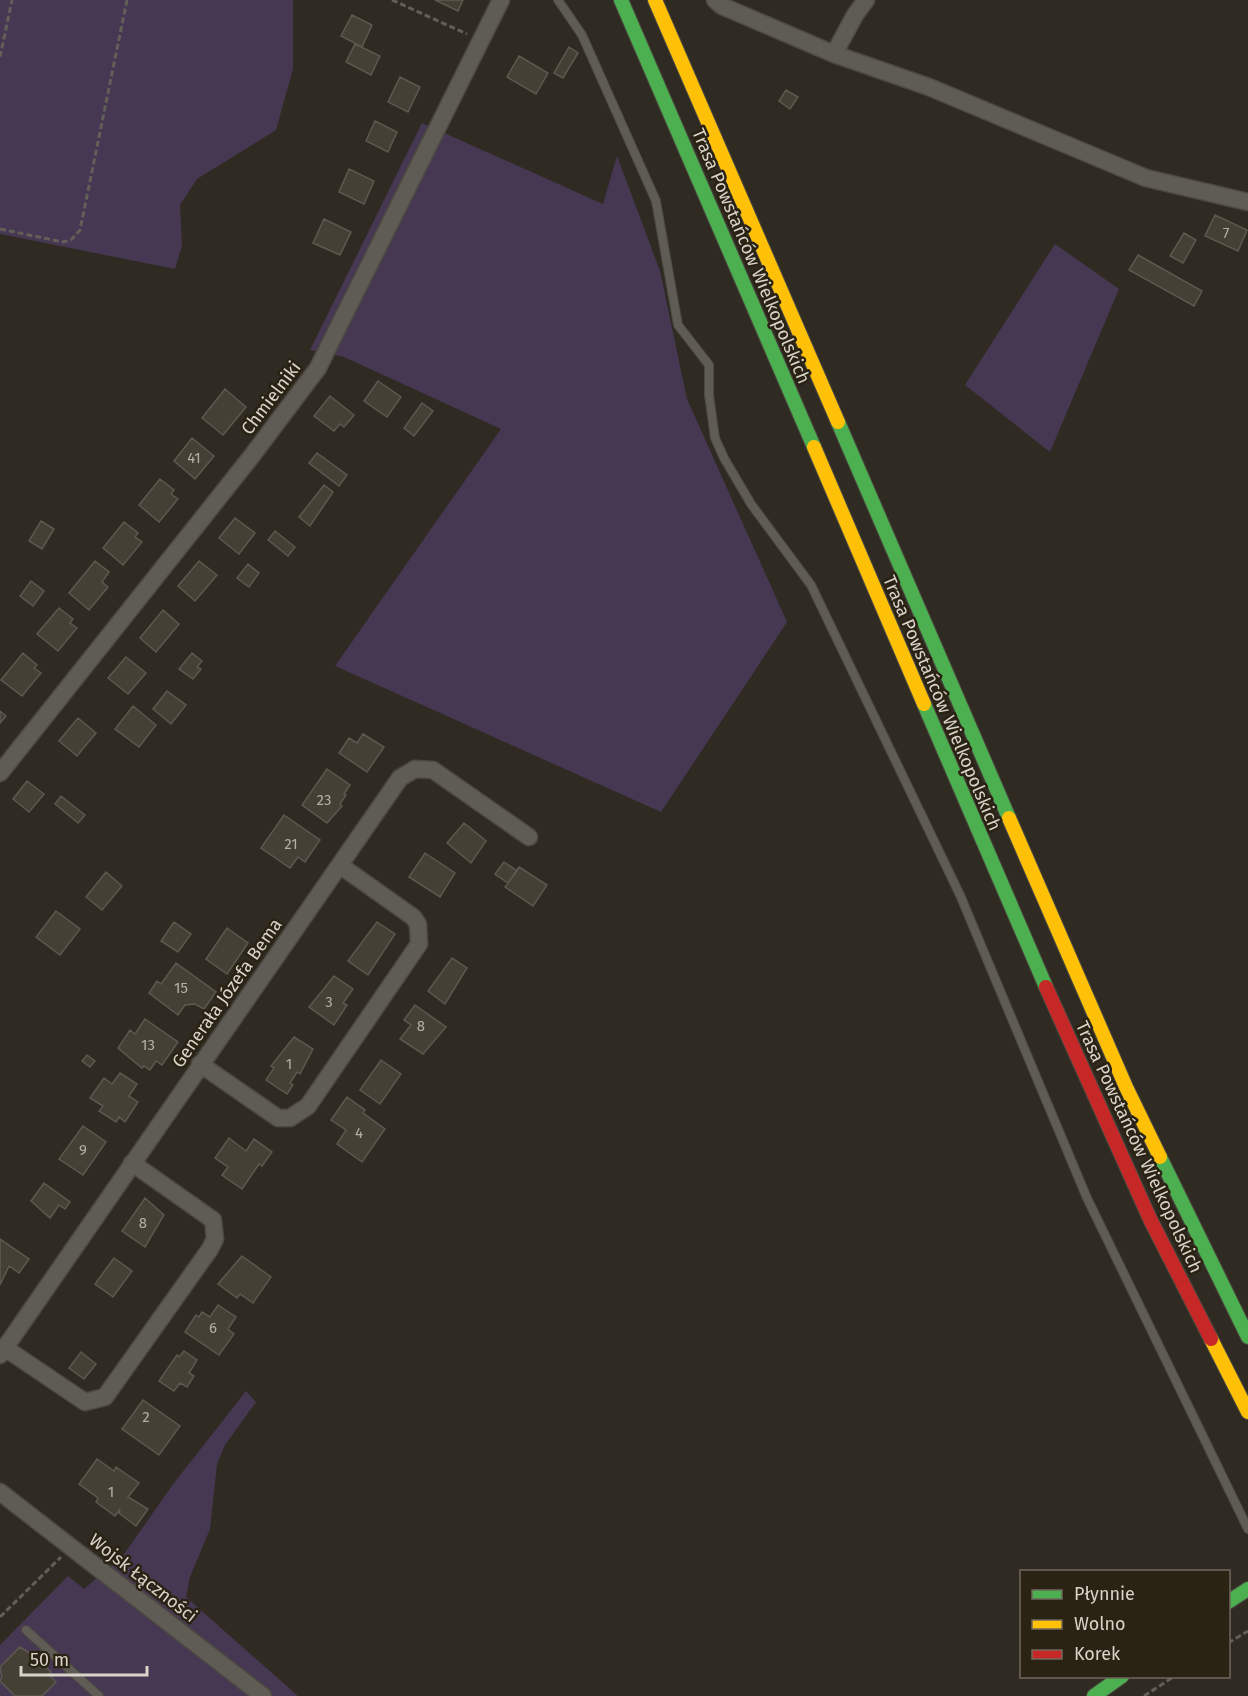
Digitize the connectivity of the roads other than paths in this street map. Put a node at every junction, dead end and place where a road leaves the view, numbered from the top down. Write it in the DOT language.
graph roads {
  1 [pos="501,0"];
  2 [pos="558,0"];
  3 [pos="621,0"];
  4 [pos="656,0"];
  5 [pos="716,0"];
  6 [pos="866,0"];
  7 [pos="834,54"];
  8 [pos="1248,202"];
  9 [pos="0,773"];
  10 [pos="529,837"];
  11 [pos="341,866"];
  12 [pos="200,1064"];
  13 [pos="132,1163"];
  14 [pos="1248,1337"];
  15 [pos="3,1352"];
  16 [pos="1248,1412"];
  17 [pos="0,1492"];
  18 [pos="1248,1529"];
  19 [pos="1248,1589"];
  20 [pos="1230,1601"];
  21 [pos="26,1630"];
  22 [pos="1121,1678"];
  23 [pos="99,1696"];
  24 [pos="263,1696"];
  25 [pos="1094,1696"];
  1 -- 9 [label="street, Chmielniki"];
  2 -- 18 [label="lane"];
  3 -- 16 [label="main road, Trasa Powstańców Wielkopolskich"];
  4 -- 14 [label="main road, Trasa Powstańców Wielkopolskich"];
  5 -- 7 [label="street"];
  6 -- 7 [label="street"];
  7 -- 8 [label="street"];
  10 -- 11 [label="street, Generała Józefa Bema"];
  11 -- 12 [label="street, Generała Józefa Bema"];
  11 -- 12 [label="street"];
  12 -- 13 [label="street, Generała Józefa Bema"];
  13 -- 15 [label="street, Generała Józefa Bema"];
  13 -- 15 [label="street"];
  17 -- 24 [label="street, Wojsk Łączności"];
  19 -- 20 [label="main road"];
  21 -- 23 [label="lane"];
  22 -- 25 [label="main road"];
}
